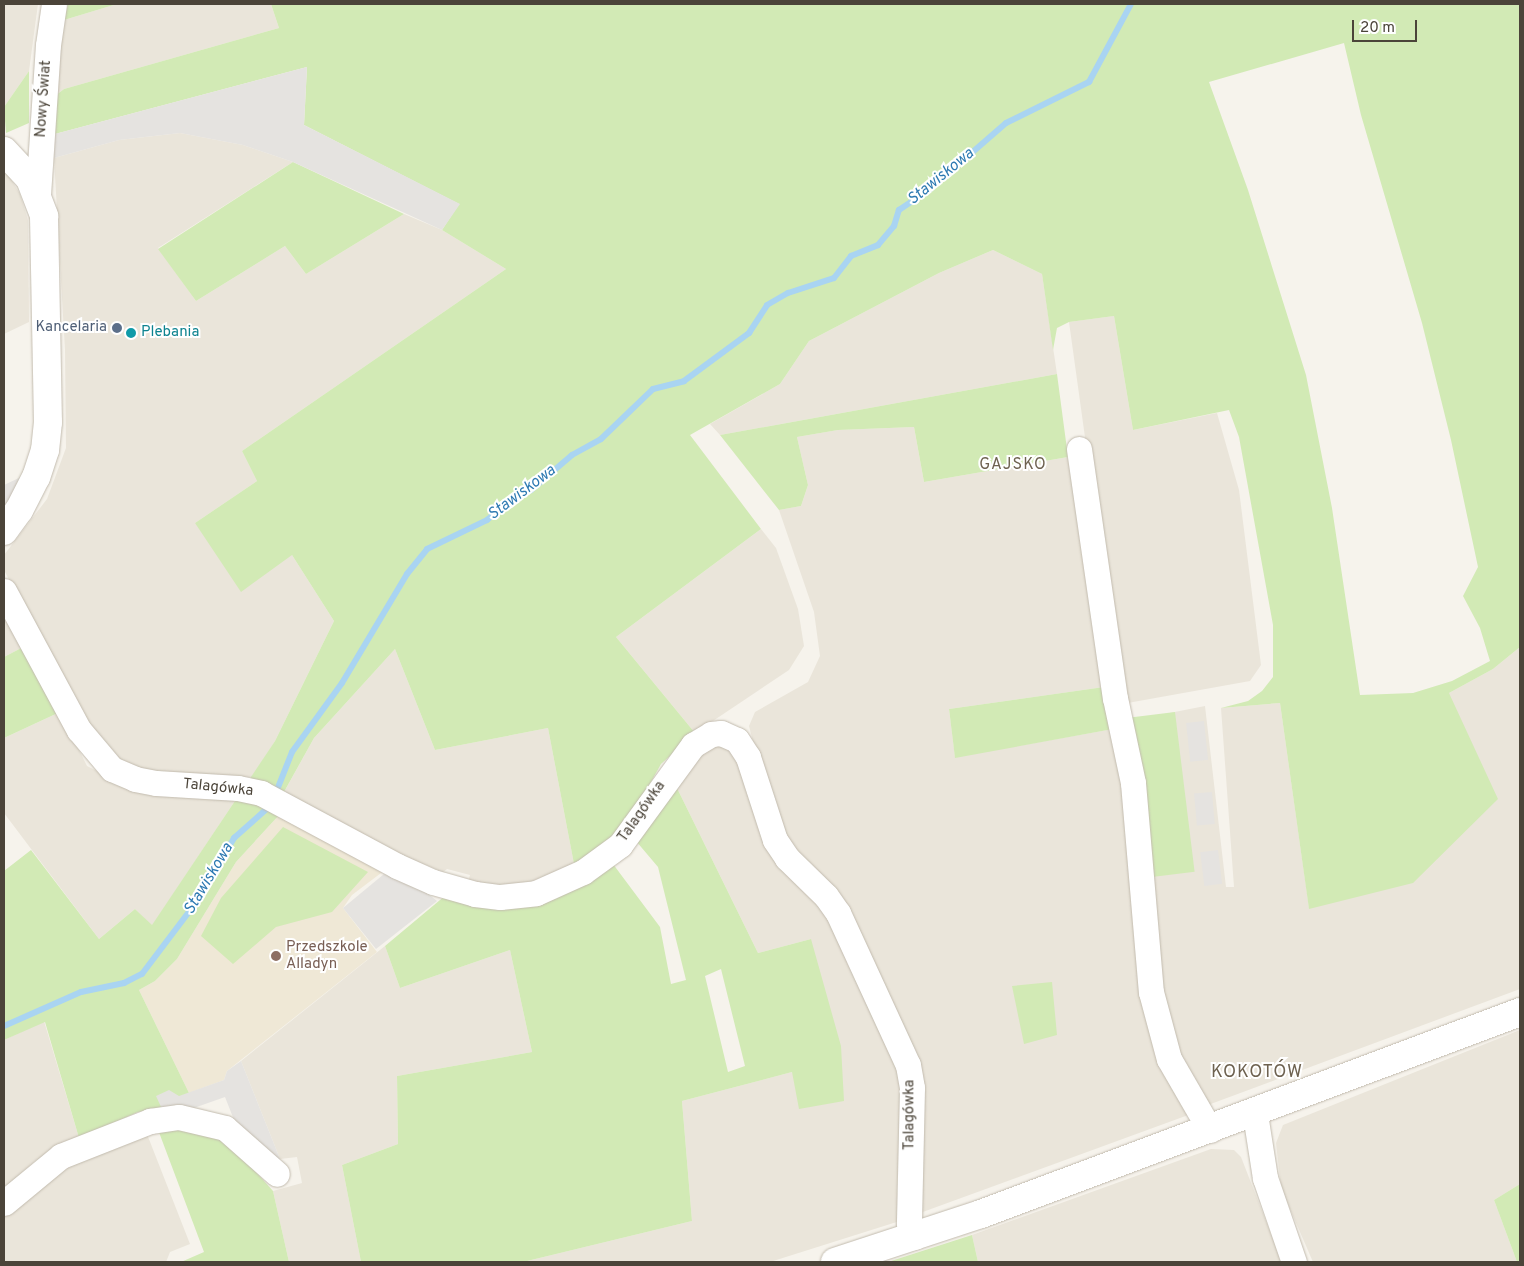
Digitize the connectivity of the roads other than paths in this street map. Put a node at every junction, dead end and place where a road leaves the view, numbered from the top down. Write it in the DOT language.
graph roads {
  1 [pos="54,4"];
  2 [pos="4,151"];
  3 [pos="38,195"];
  4 [pos="1079,449"];
  5 [pos="4,531"];
  6 [pos="4,591"];
  7 [pos="1520,1012"];
  8 [pos="1255,1114"];
  9 [pos="1210,1130"];
  10 [pos="277,1174"];
  11 [pos="4,1203"];
  12 [pos="914,1237"];
  13 [pos="835,1262"];
  14 [pos="1294,1262"];
  1 -- 3 [label="street, Nowy Świat"];
  2 -- 3 [label="street"];
  3 -- 5 [label="street"];
  4 -- 9 [label="street"];
  6 -- 12 [label="street, Talagówka"];
  7 -- 8 [label="street"];
  8 -- 9 [label="street"];
  8 -- 14 [label="street"];
  9 -- 12 [label="street"];
  10 -- 11 [label="street"];
  12 -- 13 [label="street"];
}
